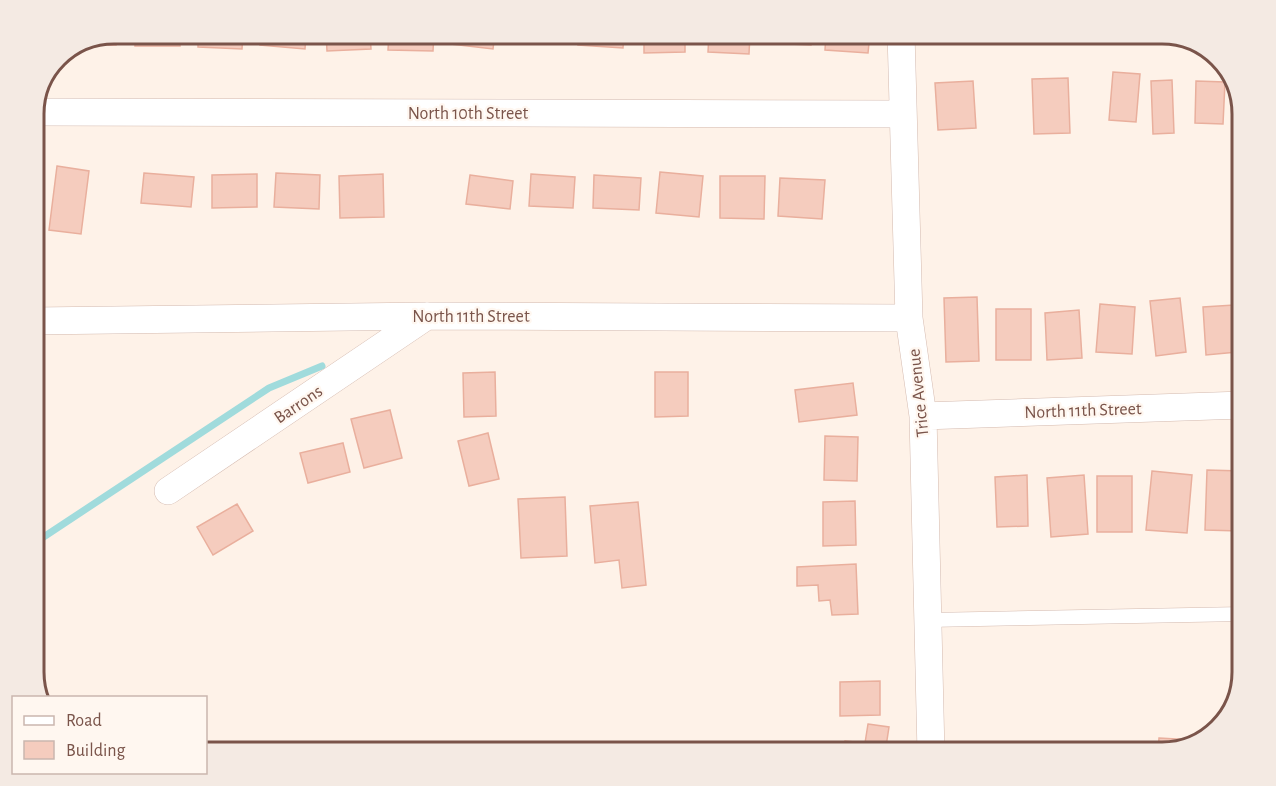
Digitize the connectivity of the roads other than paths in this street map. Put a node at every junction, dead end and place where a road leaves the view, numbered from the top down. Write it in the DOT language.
graph roads {
  1 [pos="901,43"];
  2 [pos="44,112"];
  3 [pos="903,114"];
  4 [pos="428,316"];
  5 [pos="909,318"];
  6 [pos="44,321"];
  7 [pos="1232,405"];
  8 [pos="923,416"];
  9 [pos="168,491"];
  10 [pos="1232,614"];
  11 [pos="928,620"];
  12 [pos="931,742"];
  1 -- 3 [label="street, Trice Avenue"];
  2 -- 3 [label="street, North 10th Street"];
  3 -- 5 [label="street, Trice Avenue"];
  4 -- 5 [label="street, North 11th Street"];
  4 -- 6 [label="street, North 11th Street"];
  4 -- 9 [label="street, Barrons"];
  5 -- 8 [label="street, Trice Avenue"];
  7 -- 8 [label="street, North 11th Street"];
  8 -- 11 [label="street, Trice Avenue"];
  10 -- 11 [label="lane"];
  11 -- 12 [label="street, Trice Avenue"];
}
